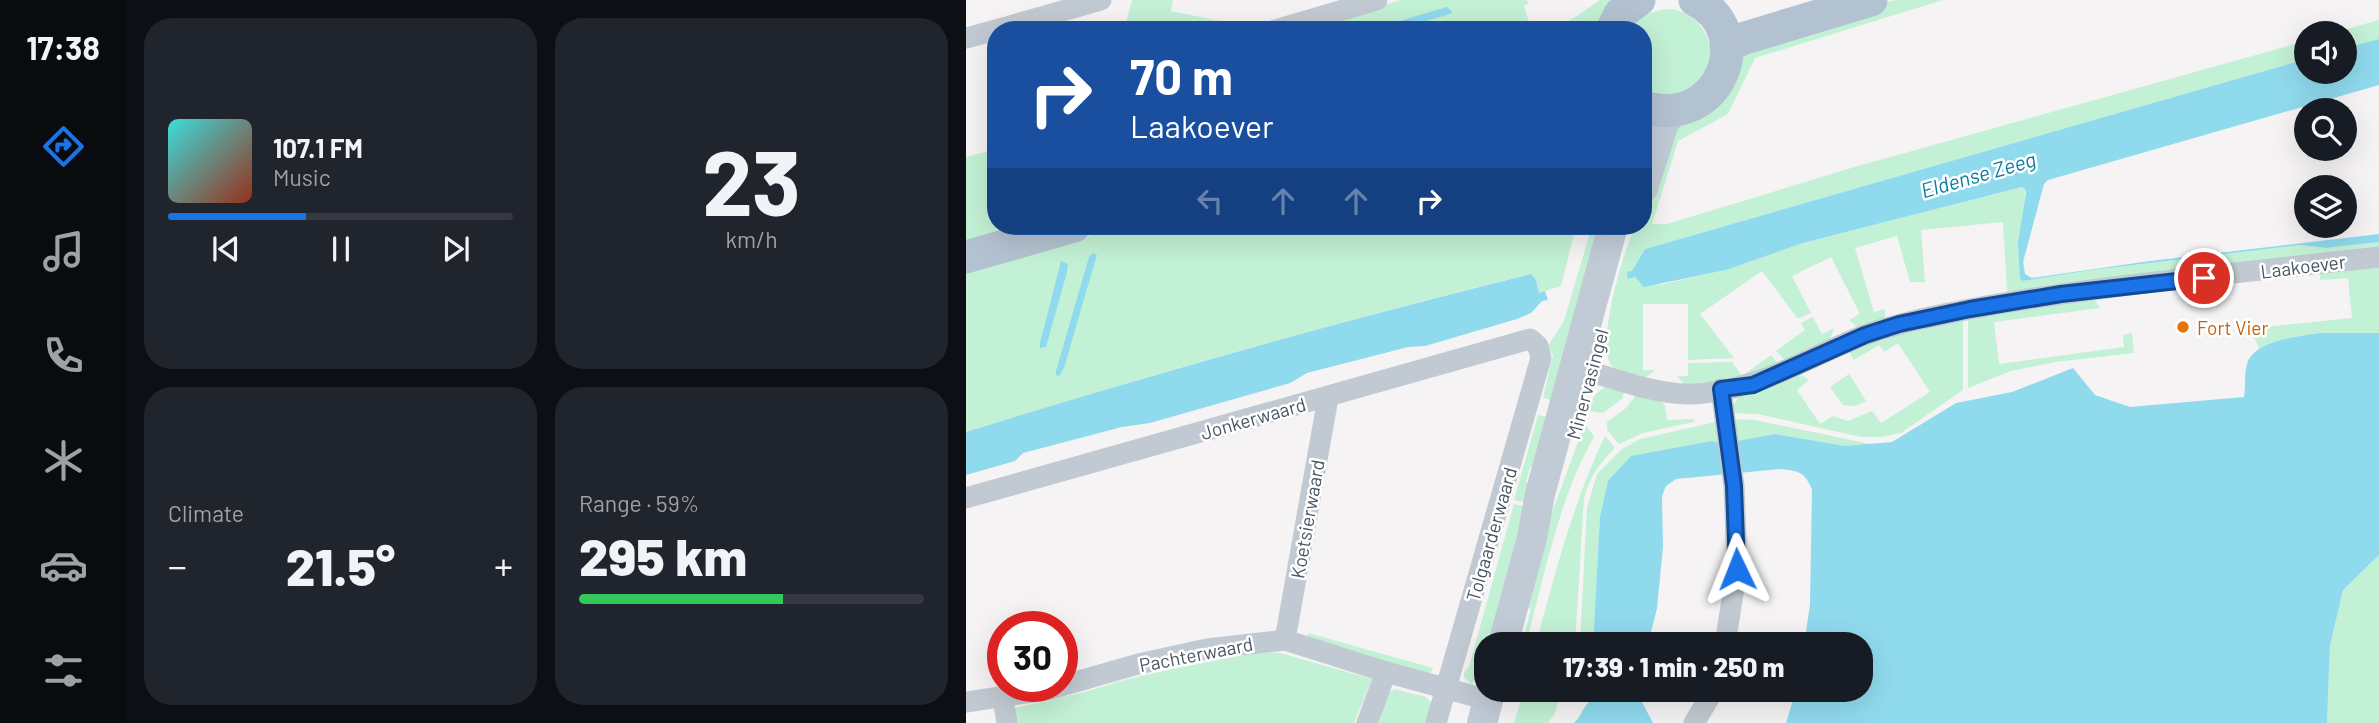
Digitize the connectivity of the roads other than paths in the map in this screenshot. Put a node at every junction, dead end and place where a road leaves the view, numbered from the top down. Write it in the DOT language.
graph roads {
  1 [pos="1101,0"];
  2 [pos="1639,0"];
  3 [pos="1695,0"];
  4 [pos="1797,0"];
  5 [pos="1871,0"];
  6 [pos="1373,1"];
  7 [pos="1028,21"];
  8 [pos="1305,21"];
  9 [pos="1616,21"];
  10 [pos="987,32"];
  11 [pos="1723,35"];
  12 [pos="966,38"];
  13 [pos="1659,109"];
  14 [pos="1652,160"];
  15 [pos="1043,235"];
  16 [pos="1611,235"];
  17 [pos="1624,235"];
  18 [pos="966,257"];
  19 [pos="2379,257"];
  20 [pos="1538,346"];
  21 [pos="1584,370"];
  22 [pos="1721,389"];
  23 [pos="1328,398"];
  24 [pos="966,499"];
  25 [pos="1506,632"];
  26 [pos="1727,632"];
  27 [pos="1285,640"];
  28 [pos="1386,672"];
  29 [pos="1078,681"];
  30 [pos="1446,688"];
  31 [pos="987,700"];
  32 [pos="966,702"];
  33 [pos="1004,702"];
  34 [pos="1707,702"];
  35 [pos="1487,704"];
  36 [pos="1007,723"];
  37 [pos="1367,723"];
  38 [pos="1436,723"];
  39 [pos="1695,723"];
  1 -- 7 [label="street"];
  2 -- 9 [label="main road"];
  3 -- 11 [label="main road"];
  4 -- 11 [label="main road"];
  5 -- 11 [label="main road"];
  6 -- 8 [label="street"];
  10 -- 12 [label="street"];
  11 -- 13 [label="main road"];
  13 -- 14 [label="street"];
  15 -- 18 [label="main road"];
  16 -- 21 [label="street, Minervasingel"];
  17 -- 21 [label="street, Minervasingel"];
  19 -- 22 [label="street, Laakoever"];
  20 -- 23 [label="street, Jonkerwaard"];
  20 -- 30 [label="street, Tolgaarderwaard"];
  21 -- 22 [label="street, Laakoever"];
  21 -- 25 [label="street, Minervasingel"];
  22 -- 26 [label="street"];
  23 -- 24 [label="street, Jonkerwaard"];
  23 -- 27 [label="street, Koetsierwaard"];
  27 -- 28 [label="street, Pachterwaard"];
  27 -- 29 [label="street, Pachterwaard"];
  28 -- 30 [label="street, Pachterwaard"];
  28 -- 37 [label="street"];
  30 -- 35 [label="street, Pachterwaard"];
  30 -- 38 [label="street, Tolgaarderwaard"];
  31 -- 32 [label="street, Pachterwaard"];
  33 -- 36 [label="street"];
  34 -- 39 [label="street"];
}
